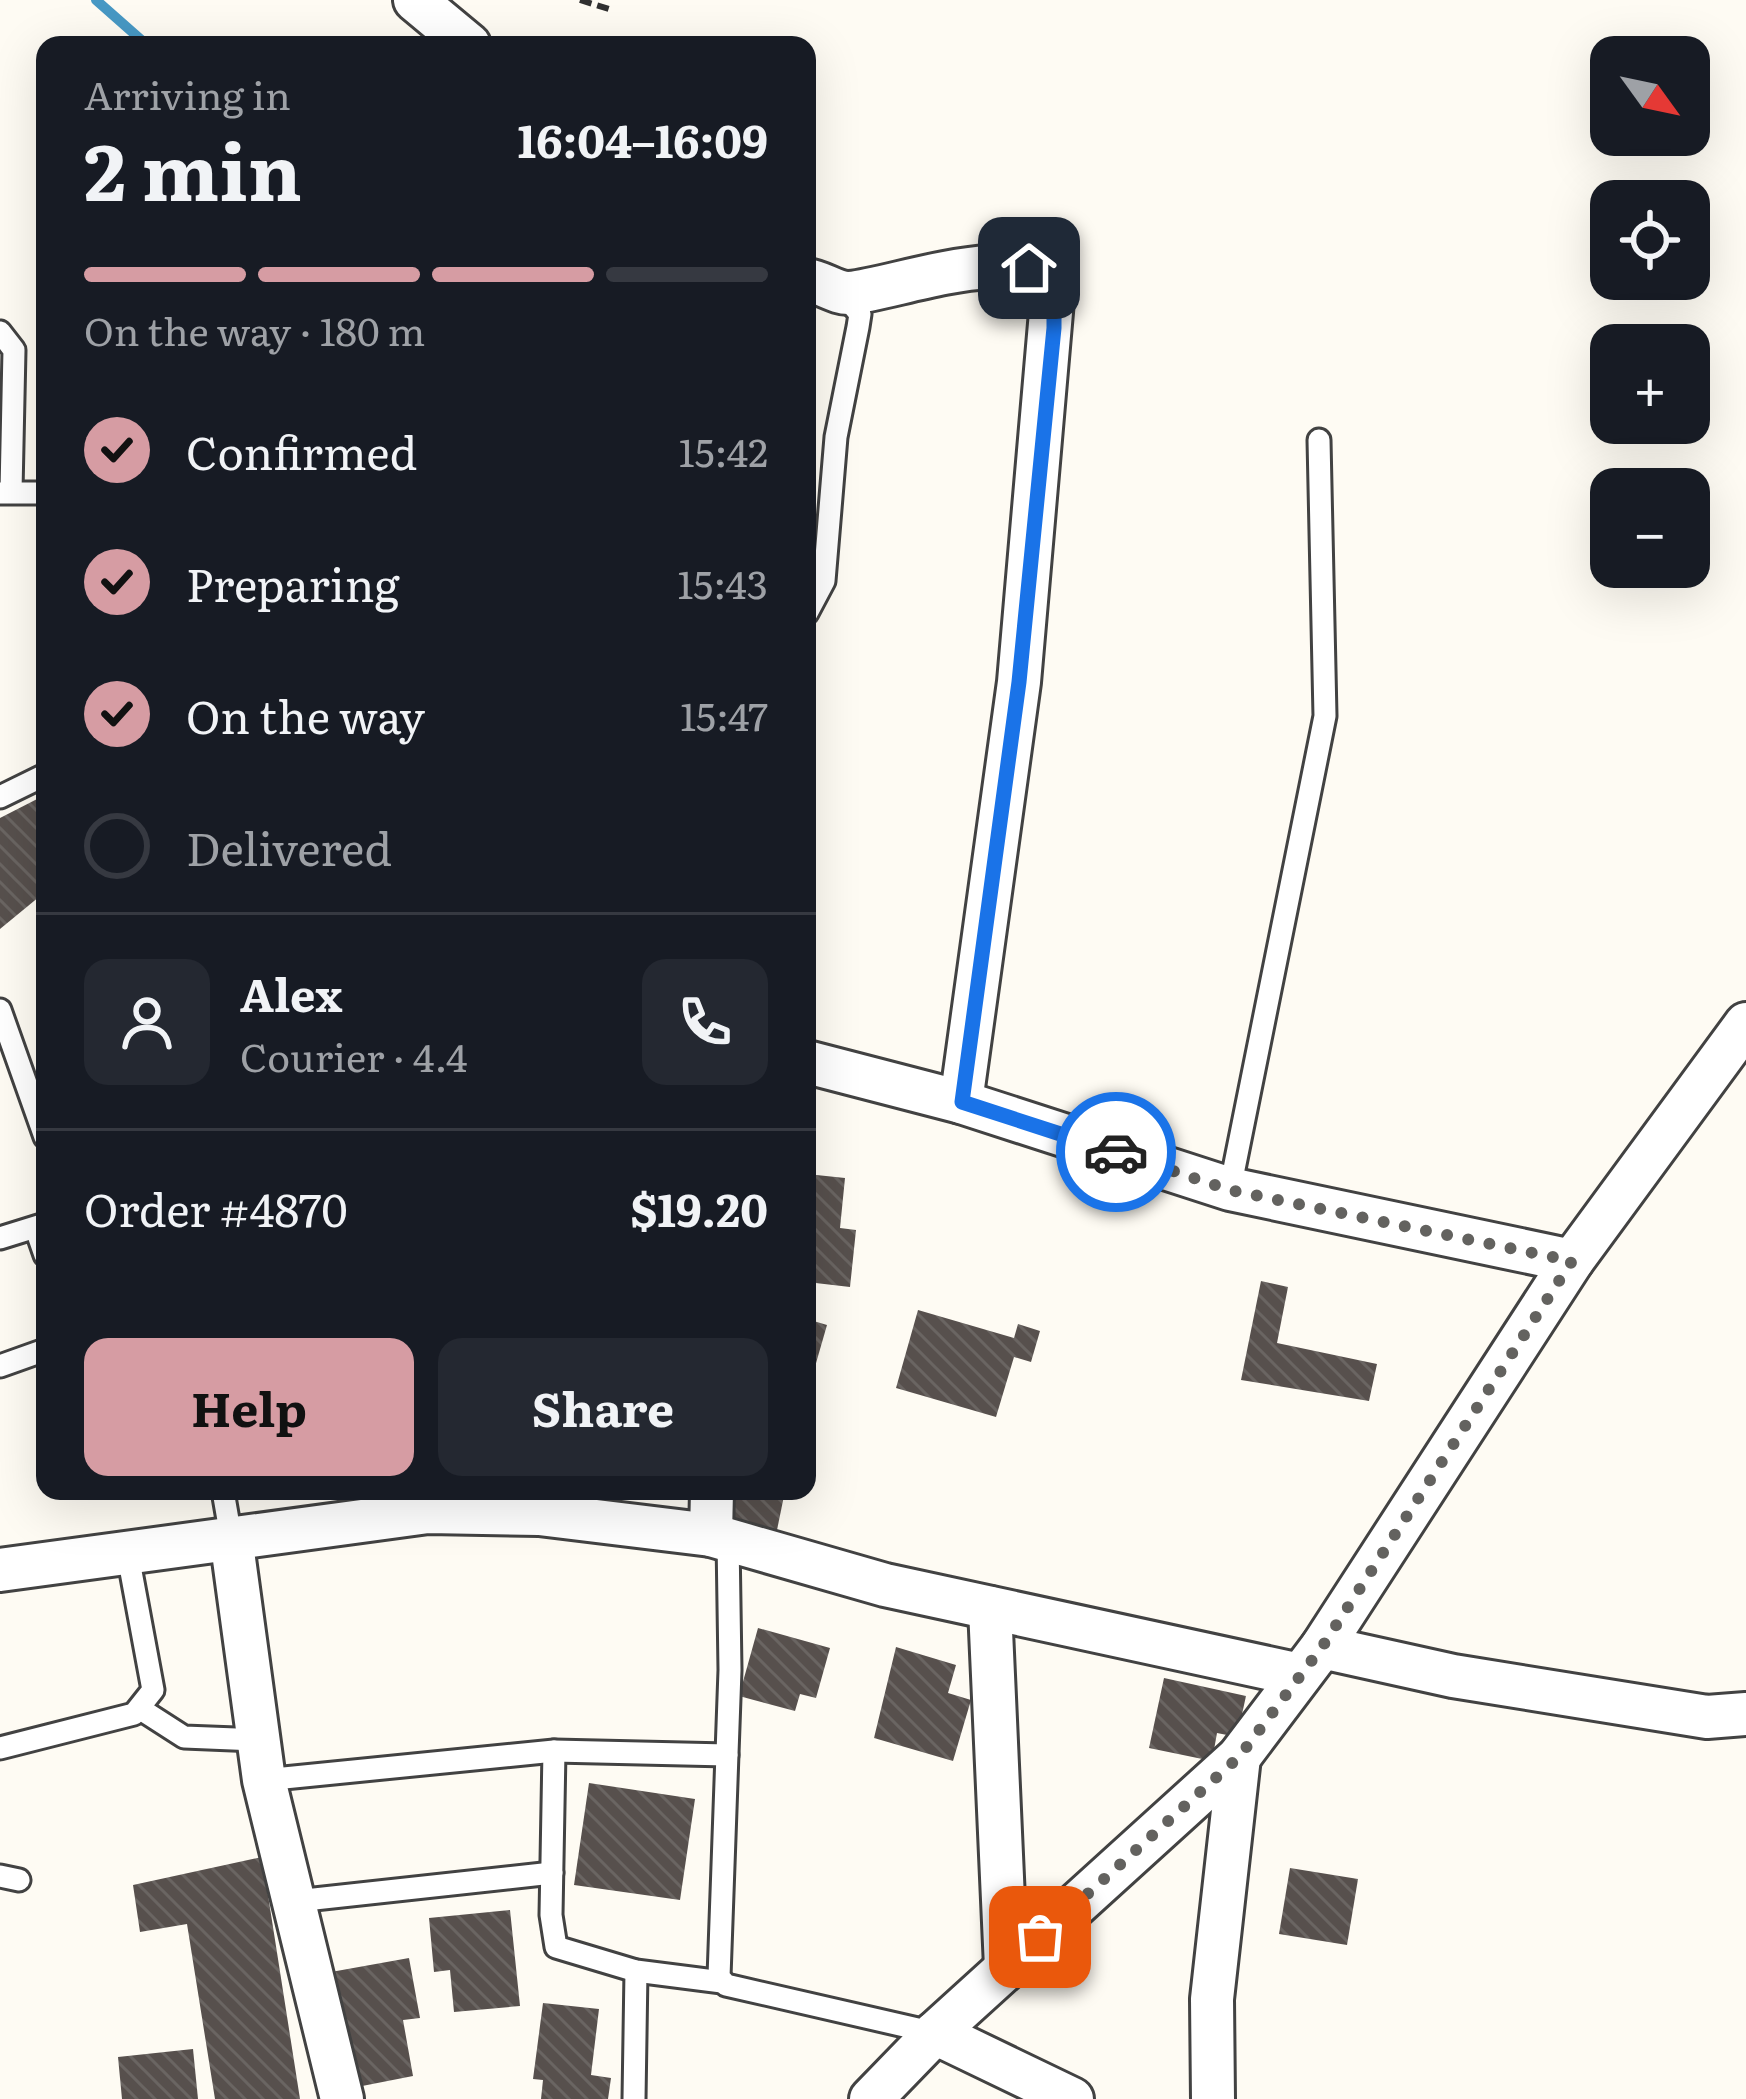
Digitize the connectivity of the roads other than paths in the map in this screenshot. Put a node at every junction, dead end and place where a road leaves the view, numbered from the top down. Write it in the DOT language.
graph roads {
  1 [pos="416,0"];
  2 [pos="458,36"];
  3 [pos="825,287"];
  4 [pos="0,332"];
  5 [pos="1319,440"];
  6 [pos="6,492"];
  7 [pos="36,493"];
  8 [pos="816,596"];
  9 [pos="36,780"];
  10 [pos="0,796"];
  11 [pos="0,1010"];
  12 [pos="1746,1024"];
  13 [pos="816,1064"];
  14 [pos="36,1083"];
  15 [pos="962,1102"];
  16 [pos="1230,1190"];
  17 [pos="36,1228"];
  18 [pos="0,1238"];
  19 [pos="1572,1261"];
  20 [pos="36,1353"];
  21 [pos="0,1366"];
  22 [pos="225,1500"];
  23 [pos="714,1500"];
  24 [pos="538,1503"];
  25 [pos="231,1537"];
  26 [pos="720,1538"];
  27 [pos="127,1550"];
  28 [pos="0,1570"];
  29 [pos="990,1607"];
  30 [pos="1311,1661"];
  31 [pos="142,1710"];
  32 [pos="1746,1714"];
  33 [pos="0,1748"];
  34 [pos="554,1751"];
  35 [pos="727,1756"];
  36 [pos="1239,1757"];
  37 [pos="262,1760"];
  38 [pos="552,1873"];
  39 [pos="296,1901"];
  40 [pos="1006,1967"];
  41 [pos="636,1971"];
  42 [pos="722,1982"];
  43 [pos="935,2032"];
  44 [pos="342,2099"];
  45 [pos="634,2099"];
  46 [pos="871,2099"];
  47 [pos="1072,2099"];
  48 [pos="1213,2099"];
  1 -- 2 [label="street"];
  3 -- 8 [label="lane"];
  3 -- 15 [label="street"];
  4 -- 6 [label="lane"];
  5 -- 16 [label="lane"];
  6 -- 7 [label="lane"];
  9 -- 10 [label="lane"];
  11 -- 14 [label="lane"];
  12 -- 19 [label="street"];
  13 -- 15 [label="street"];
  15 -- 16 [label="street"];
  16 -- 19 [label="street"];
  17 -- 18 [label="lane"];
  19 -- 30 [label="street"];
  20 -- 21 [label="lane"];
  22 -- 25 [label="lane"];
  23 -- 26 [label="street"];
  24 -- 25 [label="street"];
  24 -- 26 [label="street"];
  25 -- 27 [label="street"];
  25 -- 37 [label="street"];
  26 -- 29 [label="street"];
  26 -- 35 [label="lane"];
  27 -- 28 [label="street"];
  27 -- 31 [label="lane"];
  29 -- 30 [label="street"];
  29 -- 40 [label="street"];
  30 -- 32 [label="street"];
  30 -- 36 [label="street"];
  31 -- 33 [label="lane"];
  31 -- 37 [label="lane"];
  34 -- 35 [label="lane"];
  34 -- 37 [label="lane"];
  34 -- 38 [label="lane"];
  35 -- 42 [label="lane"];
  36 -- 40 [label="street"];
  36 -- 48 [label="street"];
  37 -- 39 [label="street"];
  38 -- 39 [label="lane"];
  38 -- 41 [label="lane"];
  39 -- 44 [label="street"];
  40 -- 43 [label="street"];
  41 -- 42 [label="lane"];
  41 -- 45 [label="lane"];
  42 -- 43 [label="lane"];
  43 -- 46 [label="street"];
  43 -- 47 [label="street"];
}
